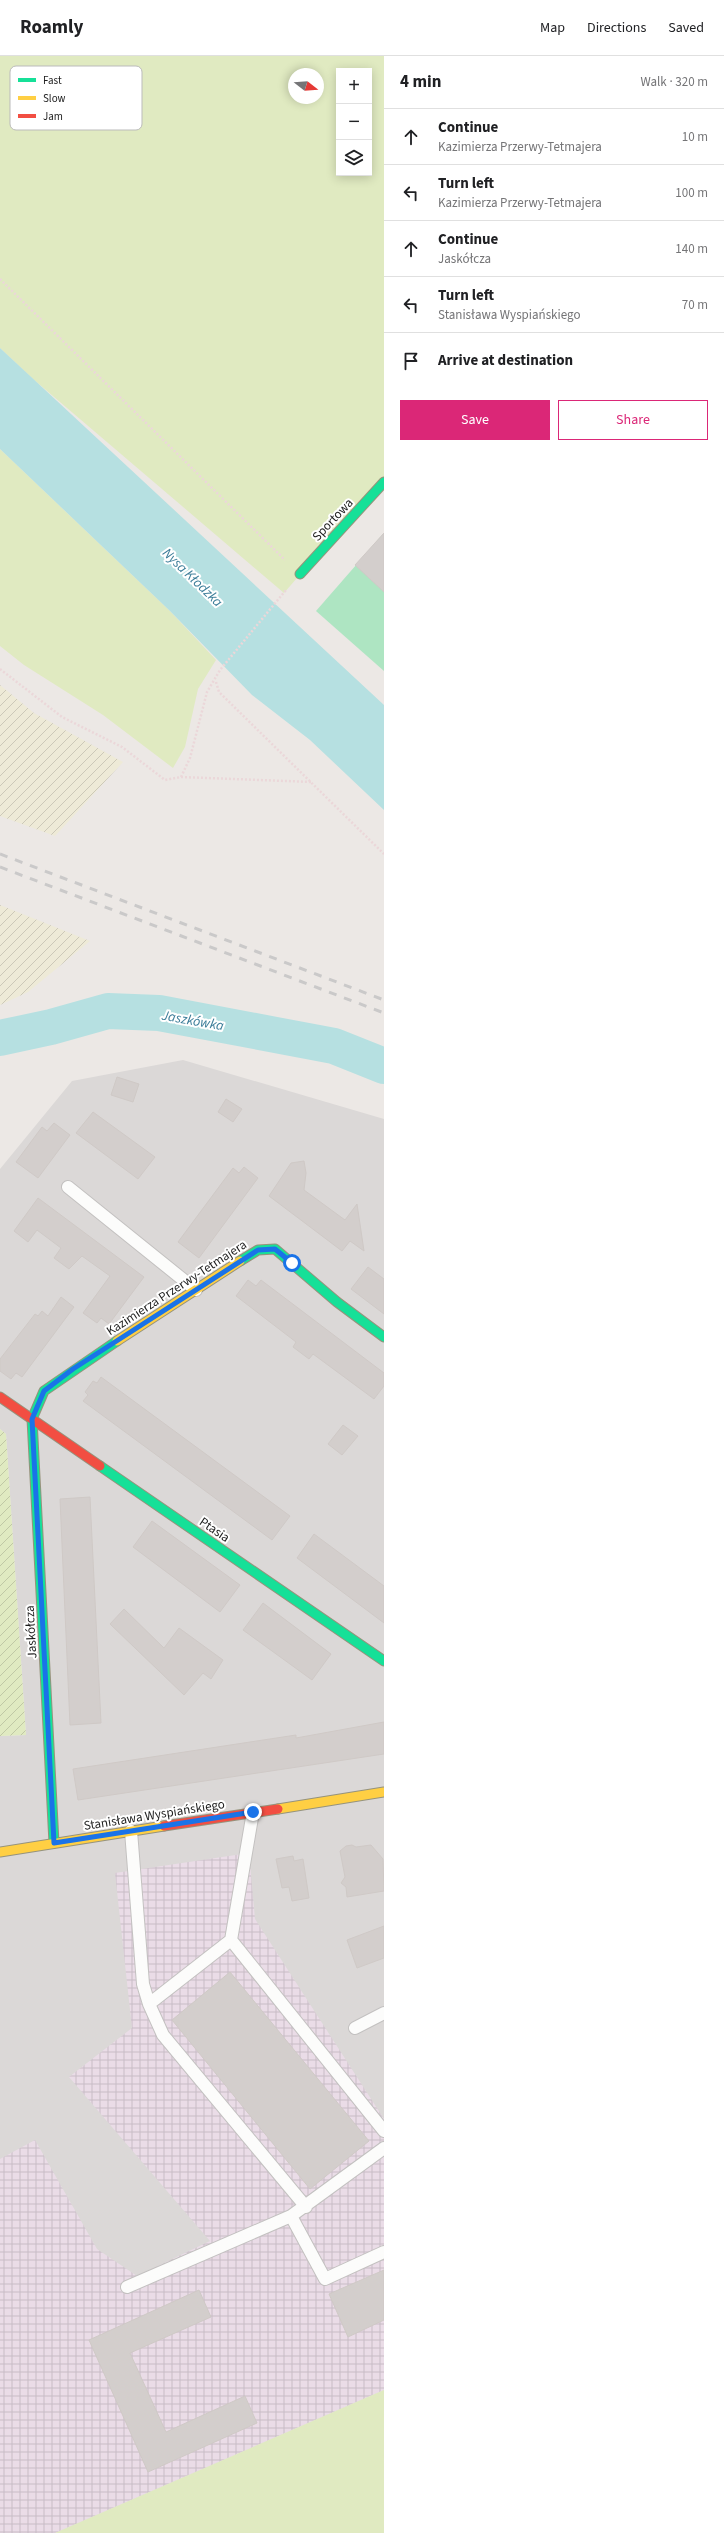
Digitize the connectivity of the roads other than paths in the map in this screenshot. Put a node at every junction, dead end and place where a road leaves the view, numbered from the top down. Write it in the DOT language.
graph roads {
  1 [pos="384,482"];
  2 [pos="300,574"];
  3 [pos="68,1187"];
  4 [pos="196,1290"];
  5 [pos="384,1337"];
  6 [pos="0,1397"];
  7 [pos="32,1419"];
  8 [pos="384,1661"];
  9 [pos="384,1792"];
  10 [pos="253,1812"];
  11 [pos="131,1831"];
  12 [pos="54,1843"];
  13 [pos="0,1852"];
  14 [pos="231,1940"];
  15 [pos="149,2004"];
  16 [pos="384,2013"];
  17 [pos="355,2028"];
  18 [pos="384,2131"];
  19 [pos="384,2148"];
  20 [pos="306,2207"];
  21 [pos="291,2216"];
  22 [pos="384,2252"];
  23 [pos="127,2287"];
  1 -- 2 [label="street, Sportowa"];
  3 -- 4 [label="lane"];
  4 -- 5 [label="street, Kazimierza Przerwy-Tetmajera"];
  4 -- 7 [label="street, Kazimierza Przerwy-Tetmajera"];
  6 -- 7 [label="street, Ptasia"];
  7 -- 8 [label="street, Ptasia"];
  7 -- 12 [label="street, Jaskółcza"];
  9 -- 10 [label="street, Stanisława Wyspiańskiego"];
  10 -- 11 [label="street, Stanisława Wyspiańskiego"];
  10 -- 14 [label="lane"];
  11 -- 12 [label="street, Stanisława Wyspiańskiego"];
  11 -- 15 [label="lane"];
  12 -- 13 [label="street, Stanisława Wyspiańskiego"];
  14 -- 15 [label="lane"];
  14 -- 18 [label="lane"];
  15 -- 20 [label="lane"];
  16 -- 17 [label="lane"];
  19 -- 20 [label="lane"];
  20 -- 21 [label="lane"];
  21 -- 22 [label="lane"];
  21 -- 23 [label="lane"];
}
